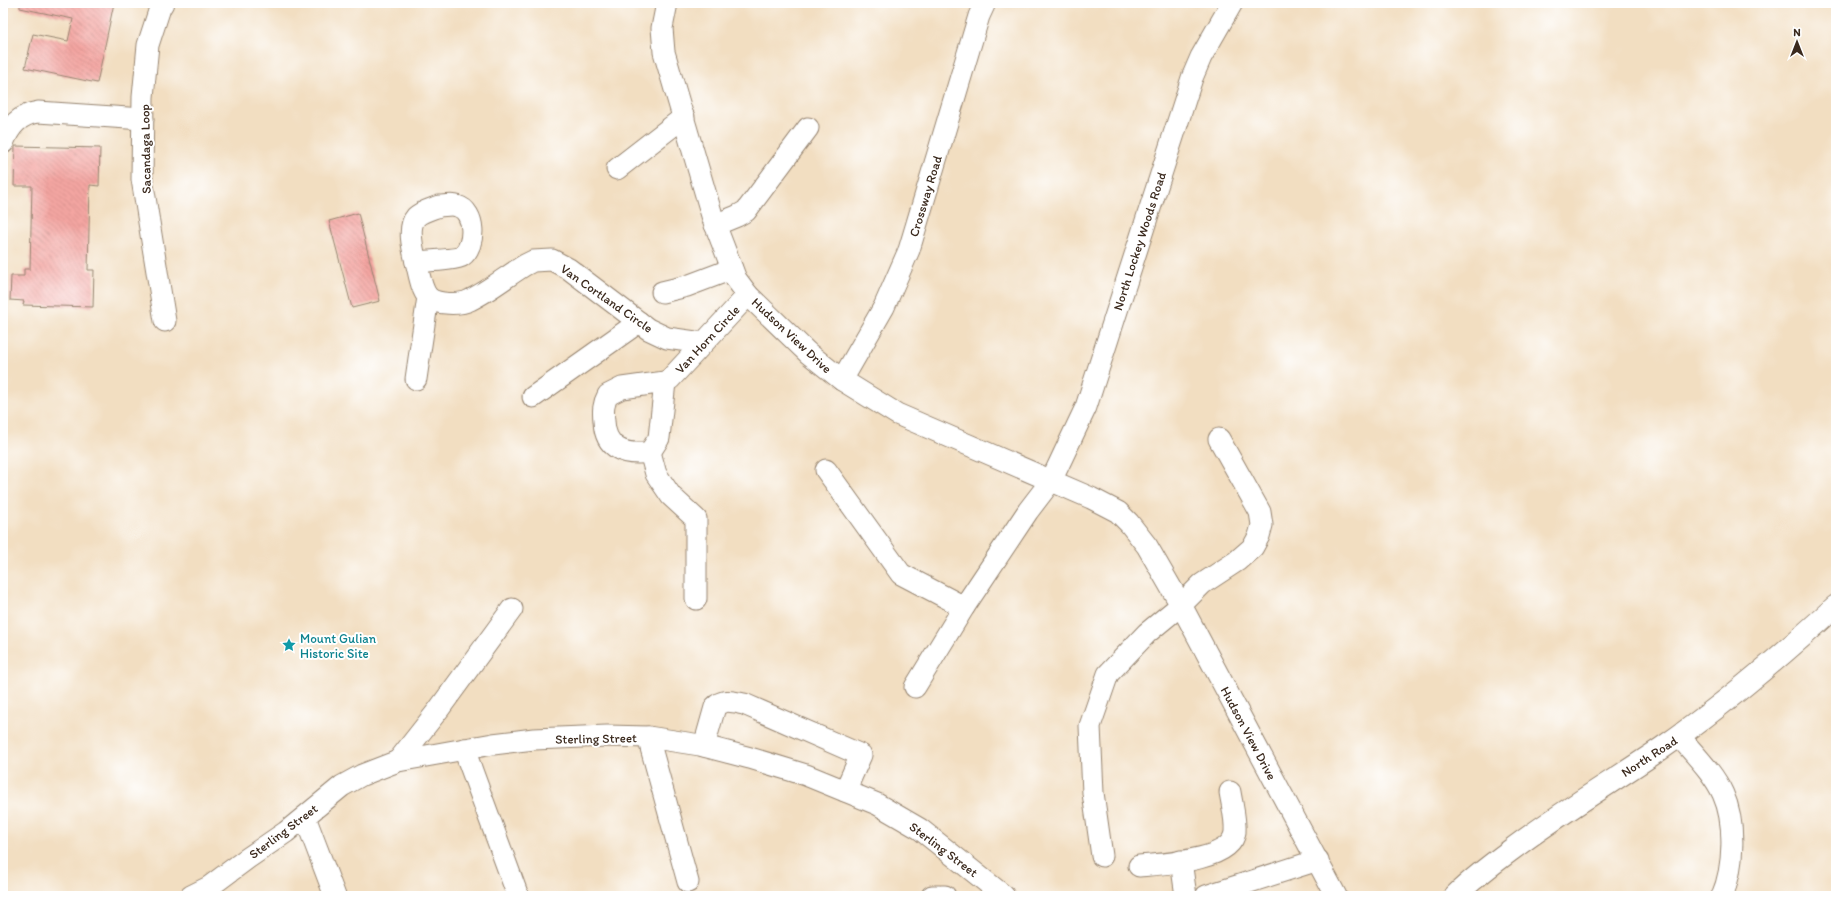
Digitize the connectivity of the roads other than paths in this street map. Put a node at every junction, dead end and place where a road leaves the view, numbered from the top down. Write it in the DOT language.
graph roads {
  1 [pos="163,3"];
  2 [pos="985,3"];
  3 [pos="1232,3"];
  4 [pos="663,5"];
  5 [pos="684,117"];
  6 [pos="143,119"];
  7 [pos="808,128"];
  8 [pos="3,143"];
  9 [pos="617,169"];
  10 [pos="715,225"];
  11 [pos="416,262"];
  12 [pos="732,269"];
  13 [pos="662,292"];
  14 [pos="748,294"];
  15 [pos="428,297"];
  16 [pos="165,320"];
  17 [pos="638,322"];
  18 [pos="703,343"];
  19 [pos="416,379"];
  20 [pos="842,380"];
  21 [pos="665,382"];
  22 [pos="533,397"];
  23 [pos="1219,439"];
  24 [pos="650,452"];
  25 [pos="826,470"];
  26 [pos="1051,481"];
  27 [pos="696,599"];
  28 [pos="1181,605"];
  29 [pos="1836,606"];
  30 [pos="964,607"];
  31 [pos="512,609"];
  32 [pos="915,687"];
  33 [pos="1679,736"];
  34 [pos="648,737"];
  35 [pos="704,746"];
  36 [pos="464,750"];
  37 [pos="398,761"];
  38 [pos="846,791"];
  39 [pos="1230,792"];
  40 [pos="305,816"];
  41 [pos="1102,856"];
  42 [pos="1318,860"];
  43 [pos="1181,861"];
  44 [pos="1139,866"];
  45 [pos="688,882"];
  46 [pos="191,896"];
  47 [pos="335,896"];
  48 [pos="518,896"];
  49 [pos="932,896"];
  50 [pos="945,896"];
  51 [pos="1004,896"];
  52 [pos="1186,896"];
  53 [pos="1206,896"];
  54 [pos="1336,896"];
  55 [pos="1455,896"];
  56 [pos="1722,896"];
  1 -- 6 [label="street, Sacandaga Loop"];
  2 -- 20 [label="street, Crossway Road"];
  3 -- 26 [label="street, North Lockey Woods Road"];
  4 -- 5 [label="street, Hudson View Drive"];
  5 -- 9 [label="street"];
  5 -- 10 [label="street, Hudson View Drive"];
  6 -- 8 [label="street"];
  6 -- 16 [label="street, Sacandaga Loop"];
  7 -- 10 [label="street"];
  10 -- 12 [label="street, Hudson View Drive"];
  11 -- 15 [label="street"];
  12 -- 13 [label="street"];
  12 -- 14 [label="street, Hudson View Drive"];
  14 -- 18 [label="street, Van Horn Circle"];
  14 -- 20 [label="street, Hudson View Drive"];
  15 -- 17 [label="street, Van Cortland Circle"];
  15 -- 19 [label="street"];
  17 -- 18 [label="street, Van Cortland Circle"];
  17 -- 22 [label="street"];
  18 -- 21 [label="street, Van Horn Circle"];
  20 -- 26 [label="street, Hudson View Drive"];
  21 -- 24 [label="street, Van Horn Circle"];
  21 -- 24 [label="street, Van Horn Circle"];
  23 -- 28 [label="street"];
  24 -- 27 [label="street"];
  25 -- 30 [label="street"];
  26 -- 28 [label="street, Hudson View Drive"];
  26 -- 30 [label="street, North Lockey Woods Road"];
  28 -- 41 [label="street"];
  28 -- 42 [label="street, Hudson View Drive"];
  29 -- 33 [label="main road, North Road"];
  30 -- 32 [label="street, North Lockey Woods Road"];
  31 -- 37 [label="street"];
  33 -- 55 [label="main road, North Road"];
  33 -- 56 [label="street"];
  34 -- 35 [label="street, Sterling Street"];
  34 -- 36 [label="street, Sterling Street"];
  34 -- 45 [label="street"];
  35 -- 38 [label="street, Sterling Street"];
  35 -- 38 [label="street"];
  36 -- 37 [label="street, Sterling Street"];
  36 -- 48 [label="street"];
  37 -- 40 [label="street, Sterling Street"];
  38 -- 51 [label="street, Sterling Street"];
  39 -- 43 [label="street"];
  40 -- 46 [label="street, Sterling Street"];
  40 -- 47 [label="street"];
  42 -- 53 [label="street"];
  42 -- 54 [label="street, Hudson View Drive"];
  43 -- 44 [label="street"];
  43 -- 52 [label="street"];
  49 -- 50 [label="street"];
}
